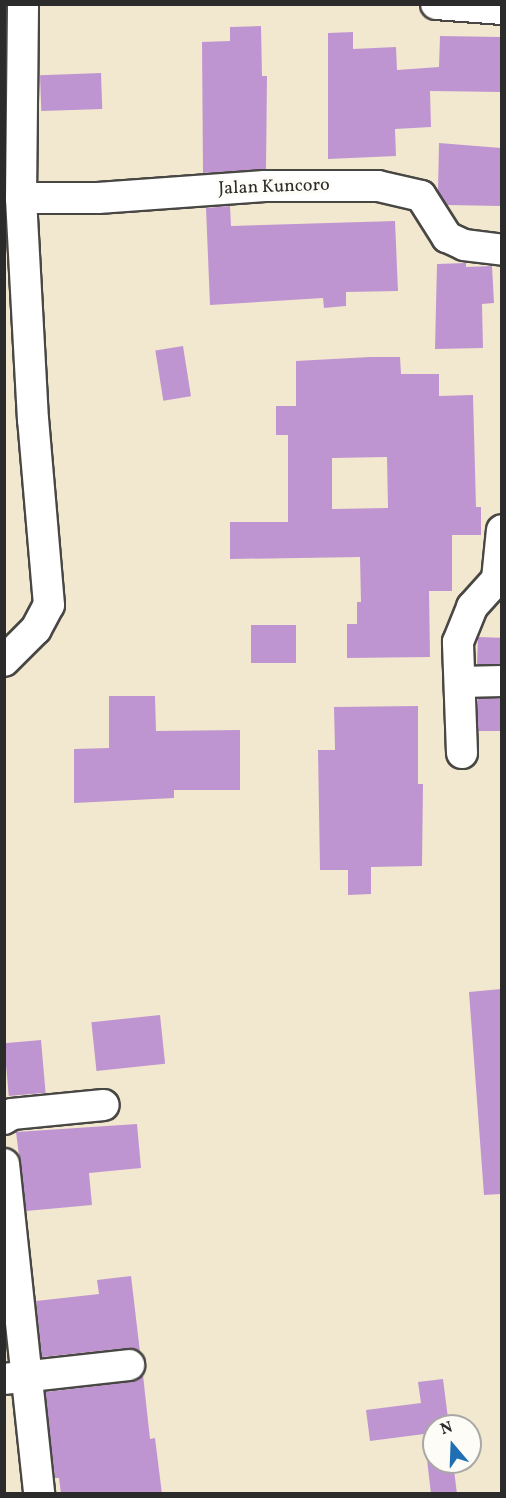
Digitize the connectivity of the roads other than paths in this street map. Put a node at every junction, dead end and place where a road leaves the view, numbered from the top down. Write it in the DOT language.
graph roads {
  1 [pos="23,4"];
  2 [pos="436,4"];
  3 [pos="501,9"];
  4 [pos="21,198"];
  5 [pos="501,250"];
  6 [pos="501,530"];
  7 [pos="4,661"];
  8 [pos="501,681"];
  9 [pos="460,682"];
  10 [pos="462,753"];
  11 [pos="104,1105"];
  12 [pos="4,1119"];
  13 [pos="4,1164"];
  14 [pos="129,1365"];
  15 [pos="15,1378"];
  16 [pos="39,1494"];
  1 -- 4 [label="street"];
  2 -- 3 [label="street"];
  4 -- 5 [label="street, Jalan Kuncoro"];
  4 -- 7 [label="street"];
  6 -- 9 [label="street"];
  8 -- 9 [label="street"];
  9 -- 10 [label="street"];
  11 -- 12 [label="street"];
  13 -- 15 [label="street"];
  14 -- 15 [label="street"];
  15 -- 16 [label="street"];
}
